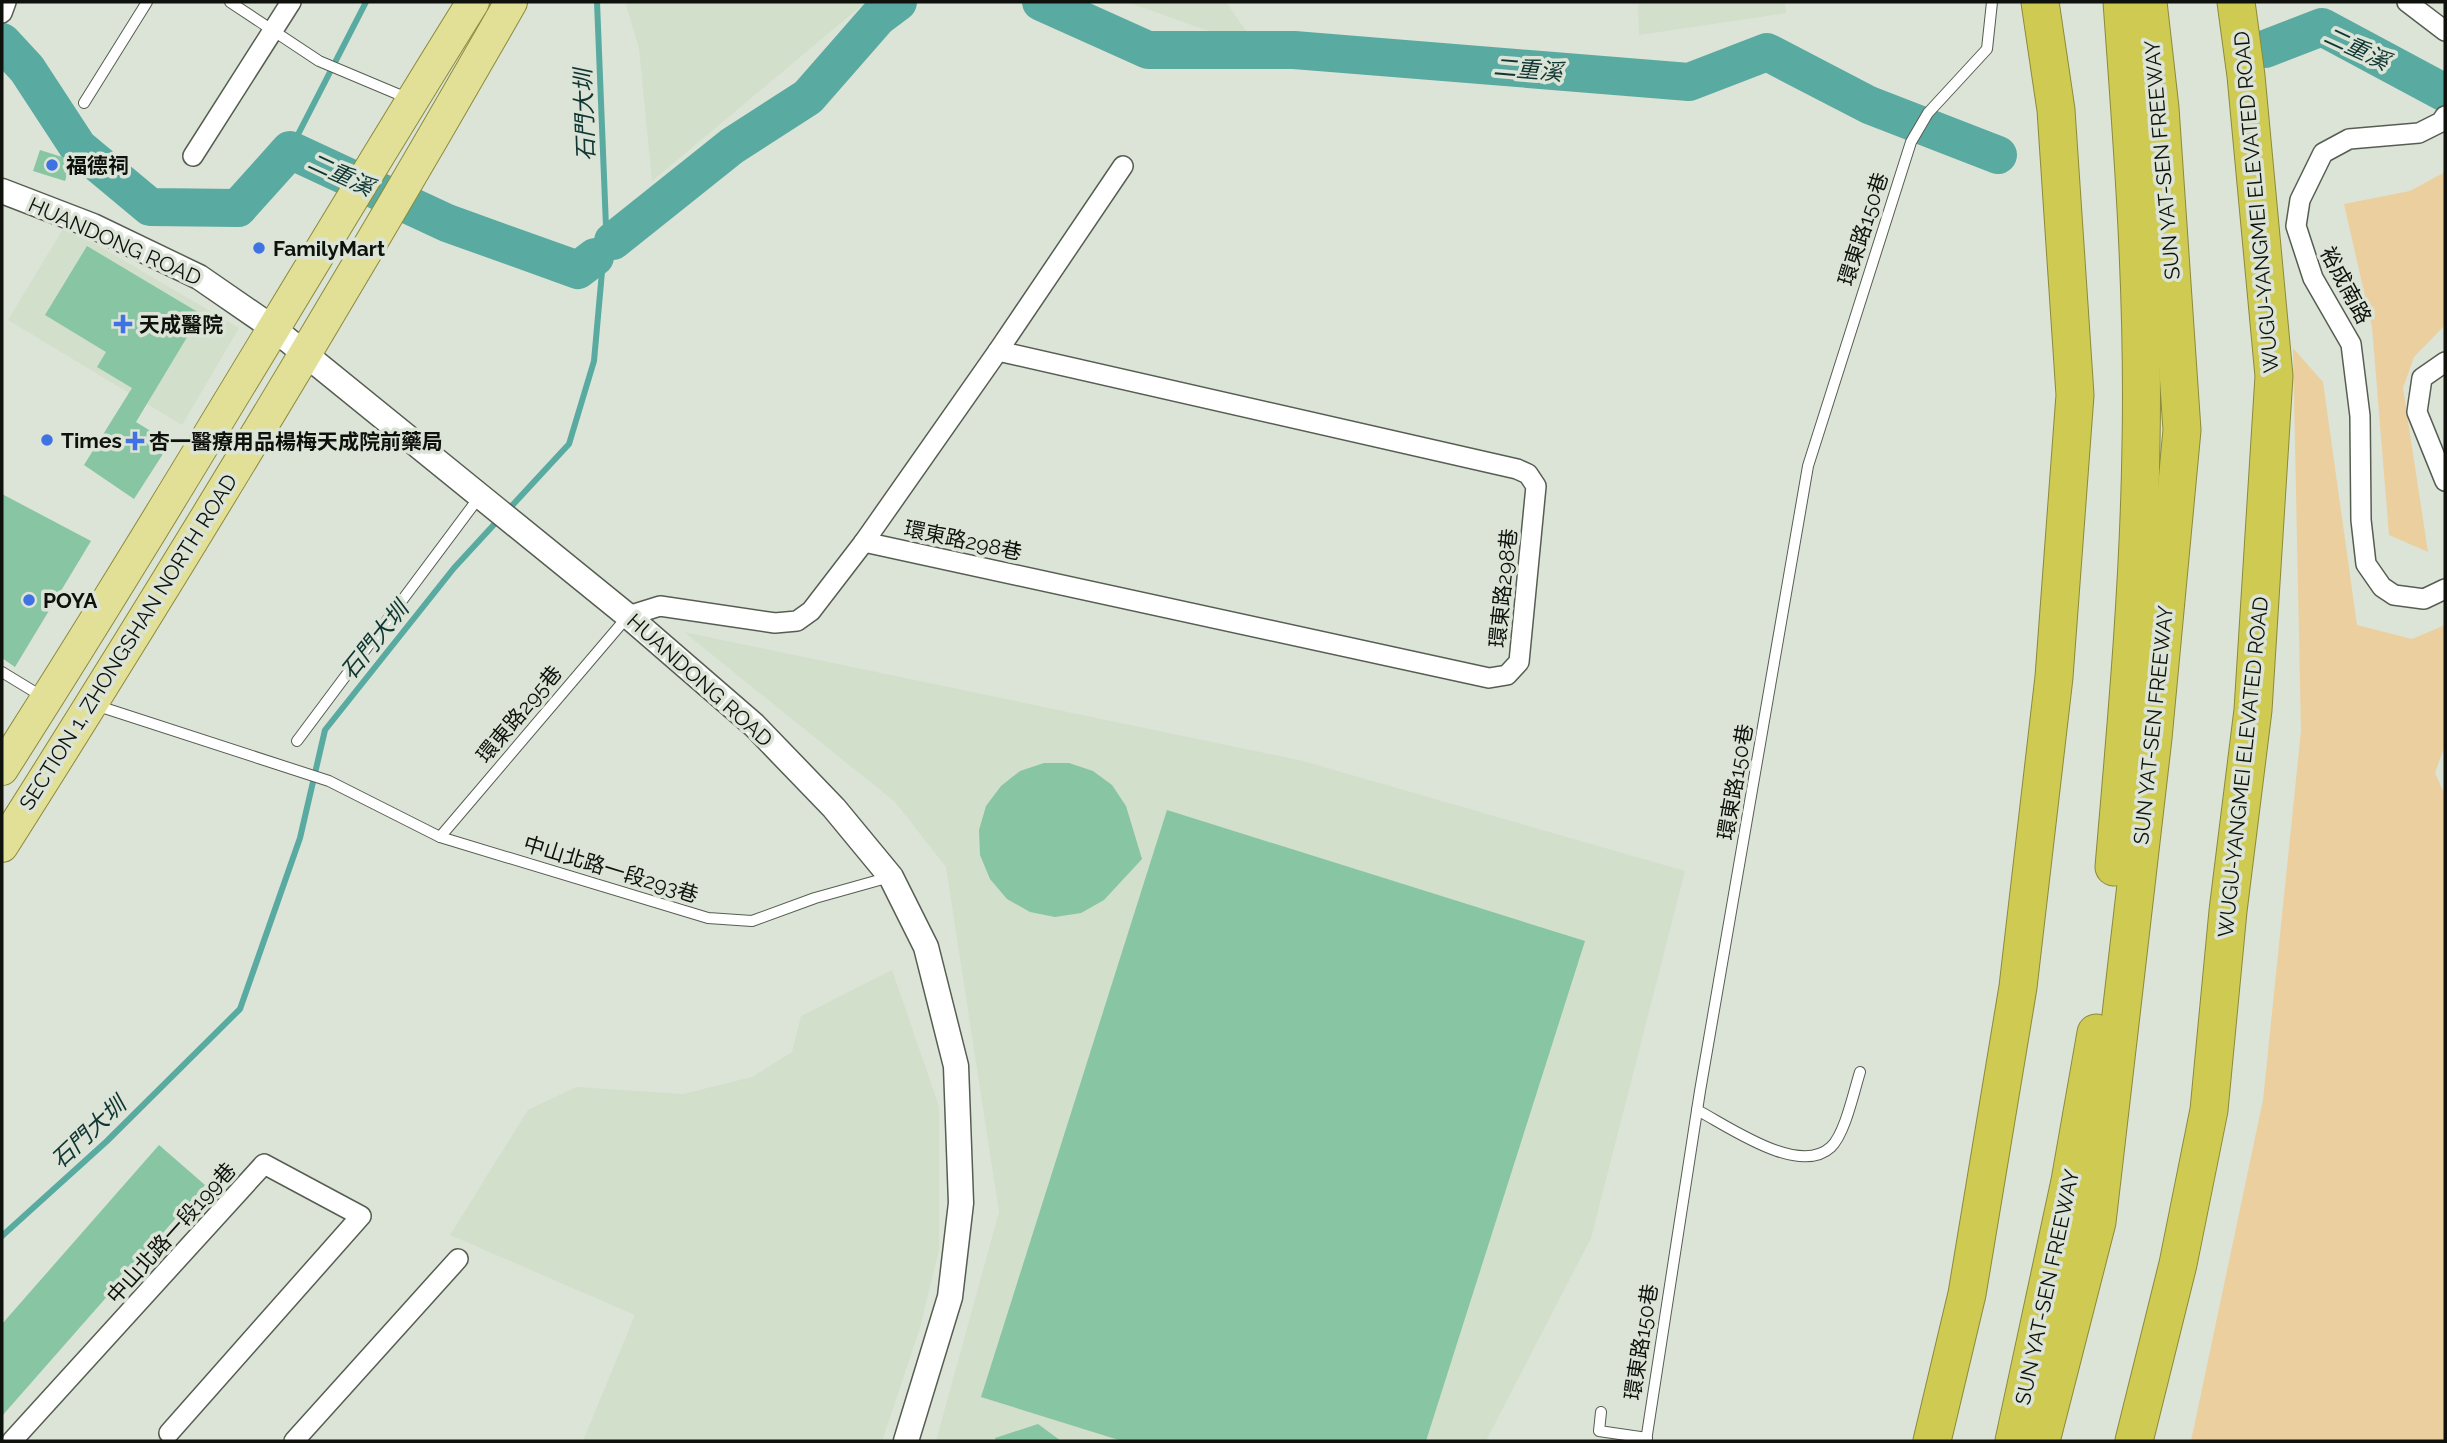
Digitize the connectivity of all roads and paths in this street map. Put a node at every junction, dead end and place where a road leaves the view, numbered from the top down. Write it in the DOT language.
graph roads {
  1 [pos="6,2"];
  2 [pos="147,2"];
  3 [pos="230,2"];
  4 [pos="291,2"];
  5 [pos="473,2"];
  6 [pos="511,2"];
  7 [pos="1992,2"];
  8 [pos="2040,2"];
  9 [pos="2122,2"];
  10 [pos="2148,2"];
  11 [pos="2236,2"];
  12 [pos="2407,2"];
  13 [pos="2,13"];
  14 [pos="274,29"];
  15 [pos="2445,31"];
  16 [pos="412,100"];
  17 [pos="84,103"];
  18 [pos="2445,117"];
  19 [pos="193,156"];
  20 [pos="1123,166"];
  21 [pos="2,191"];
  22 [pos="273,328"];
  23 [pos="998,351"];
  24 [pos="304,354"];
  25 [pos="2445,362"];
  26 [pos="2445,481"];
  27 [pos="486,500"];
  28 [pos="864,542"];
  29 [pos="2445,589"];
  30 [pos="628,616"];
  31 [pos="2,672"];
  32 [pos="47,699"];
  33 [pos="92,704"];
  34 [pos="298,741"];
  35 [pos="2,769"];
  36 [pos="440,837"];
  37 [pos="2,846"];
  38 [pos="891,877"];
  39 [pos="1860,1072"];
  40 [pos="1697,1110"];
  41 [pos="458,1259"];
  42 [pos="1601,1412"];
  43 [pos="169,1433"];
  44 [pos="1646,1440"];
  45 [pos="12,1441"];
  46 [pos="294,1441"];
  47 [pos="906,1441"];
  48 [pos="1932,1441"];
  49 [pos="2014,1441"];
  50 [pos="2041,1441"];
  51 [pos="2134,1441"];
  1 -- 13 [label="street"];
  2 -- 17 [label="lane"];
  3 -- 14 [label="lane"];
  4 -- 14 [label="street"];
  5 -- 16 [label="main road"];
  6 -- 24 [label="main road, SECTION 1, ZHONGSHAN NORTH ROAD"];
  7 -- 40 [label="lane, 環東路150巷"];
  8 -- 48 [label="highway"];
  9 -- 49 [label="highway, SUN YAT-SEN FREEWAY"];
  10 -- 50 [label="highway, SUN YAT-SEN FREEWAY"];
  11 -- 51 [label="highway, WUGU-YANGMEI ELEVATED ROAD"];
  12 -- 15 [label="street"];
  14 -- 16 [label="lane"];
  14 -- 19 [label="street"];
  16 -- 22 [label="main road, SECTION 1, ZHONGSHAN NORTH ROAD"];
  18 -- 29 [label="street, 裕成南路"];
  20 -- 23 [label="street, 環東路298巷"];
  21 -- 22 [label="street, HUANDONG ROAD"];
  22 -- 24 [label="street, HUANDONG ROAD"];
  22 -- 32 [label="main road, SECTION 1, ZHONGSHAN NORTH ROAD"];
  23 -- 28 [label="street, 環東路298巷"];
  23 -- 28 [label="street, 環東路298巷"];
  24 -- 27 [label="street, HUANDONG ROAD"];
  24 -- 33 [label="main road, SECTION 1, ZHONGSHAN NORTH ROAD"];
  25 -- 26 [label="street"];
  27 -- 30 [label="street, HUANDONG ROAD"];
  27 -- 34 [label="lane"];
  28 -- 30 [label="street, 環東路298巷"];
  30 -- 36 [label="lane, 環東路295巷"];
  30 -- 38 [label="street, HUANDONG ROAD"];
  31 -- 32 [label="lane"];
  32 -- 35 [label="main road, SECTION 1, ZHONGSHAN NORTH ROAD"];
  33 -- 36 [label="lane, 中山北路一段293巷"];
  33 -- 37 [label="main road, SECTION 1, ZHONGSHAN NORTH ROAD"];
  36 -- 38 [label="lane, 中山北路一段293巷"];
  38 -- 47 [label="street, HUANDONG ROAD"];
  39 -- 40 [label="lane"];
  40 -- 44 [label="lane, 環東路150巷"];
  41 -- 46 [label="street"];
  42 -- 44 [label="lane"];
  43 -- 45 [label="street, 中山北路一段199巷"];
}
